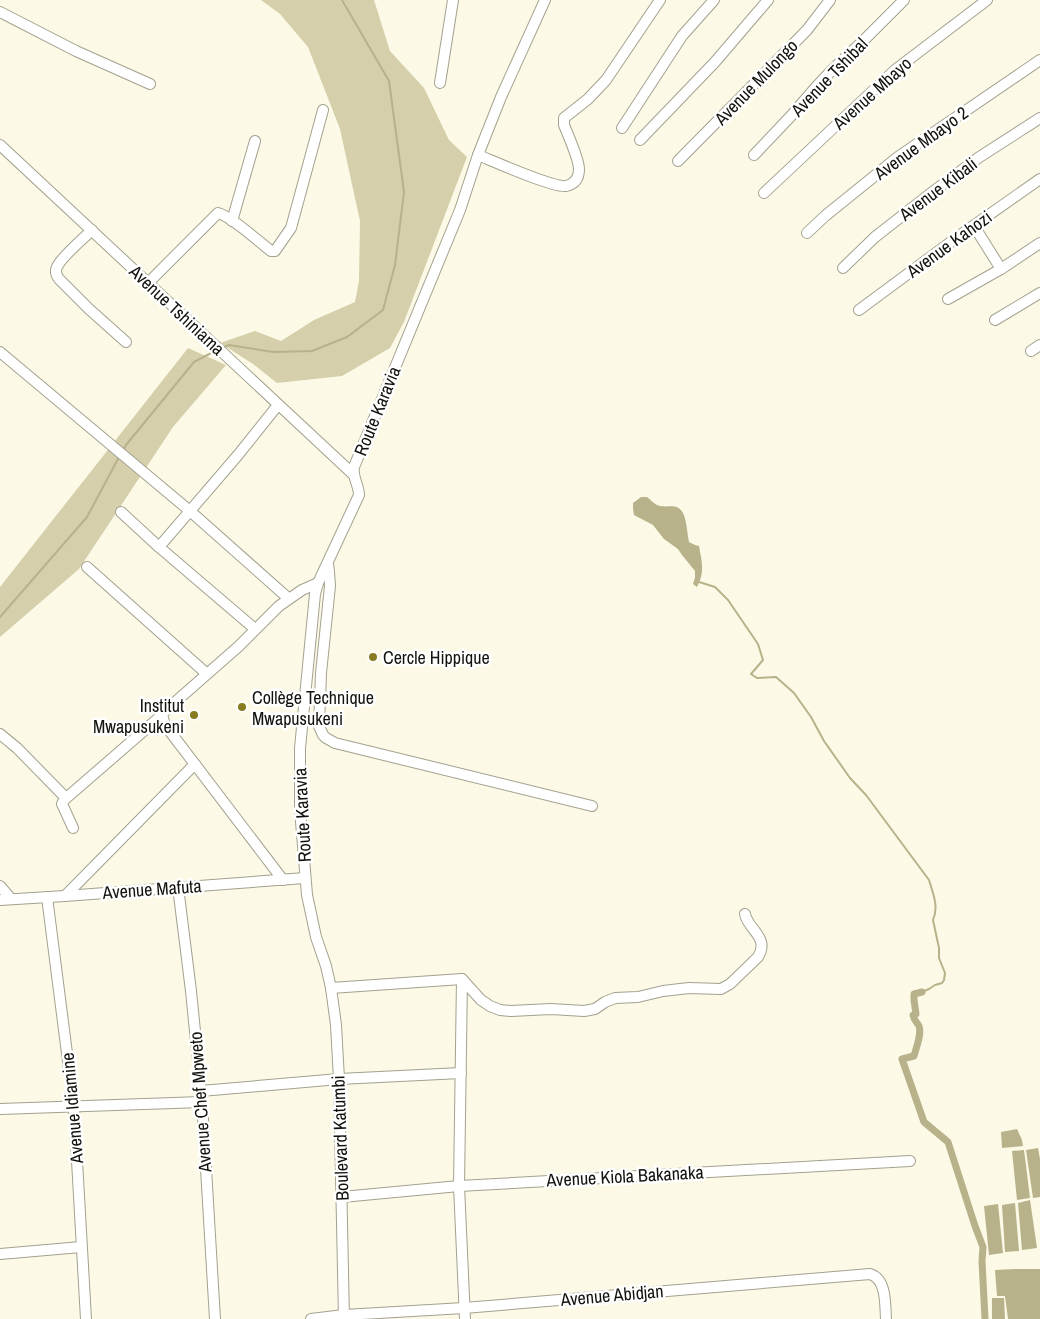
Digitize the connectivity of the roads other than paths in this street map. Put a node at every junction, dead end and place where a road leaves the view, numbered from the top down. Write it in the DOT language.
graph roads {
  1 [pos="453,0"];
  2 [pos="545,0"];
  3 [pos="660,0"];
  4 [pos="714,0"];
  5 [pos="768,0"];
  6 [pos="830,0"];
  7 [pos="904,0"];
  8 [pos="987,0"];
  9 [pos="0,12"];
  10 [pos="1040,60"];
  11 [pos="440,83"];
  12 [pos="150,84"];
  13 [pos="323,110"];
  14 [pos="1040,118"];
  15 [pos="622,128"];
  16 [pos="640,140"];
  17 [pos="255,141"];
  18 [pos="0,145"];
  19 [pos="754,154"];
  20 [pos="478,155"];
  21 [pos="678,161"];
  22 [pos="1040,179"];
  23 [pos="764,193"];
  24 [pos="232,221"];
  25 [pos="974,226"];
  26 [pos="92,230"];
  27 [pos="807,233"];
  28 [pos="1040,243"];
  29 [pos="843,268"];
  30 [pos="1001,269"];
  31 [pos="148,283"];
  32 [pos="1040,293"];
  33 [pos="948,299"];
  34 [pos="859,310"];
  35 [pos="995,320"];
  36 [pos="126,342"];
  37 [pos="0,352"];
  38 [pos="278,405"];
  39 [pos="357,460"];
  40 [pos="342,465"];
  41 [pos="354,475"];
  42 [pos="190,511"];
  43 [pos="121,512"];
  44 [pos="159,547"];
  45 [pos="328,563"];
  46 [pos="86,567"];
  47 [pos="318,582"];
  48 [pos="288,598"];
  49 [pos="255,629"];
  50 [pos="207,674"];
  51 [pos="162,715"];
  52 [pos="0,734"];
  53 [pos="195,764"];
  54 [pos="66,798"];
  55 [pos="592,806"];
  56 [pos="73,828"];
  57 [pos="305,878"];
  58 [pos="283,880"];
  59 [pos="0,886"];
  60 [pos="178,887"];
  61 [pos="65,896"];
  62 [pos="47,897"];
  63 [pos="11,899"];
  64 [pos="0,900"];
  65 [pos="745,914"];
  66 [pos="323,958"];
  67 [pos="462,979"];
  68 [pos="331,988"];
  69 [pos="461,1073"];
  70 [pos="338,1079"];
  71 [pos="201,1097"];
  72 [pos="74,1108"];
  73 [pos="0,1110"];
  74 [pos="910,1161"];
  75 [pos="459,1186"];
  76 [pos="342,1197"];
  77 [pos="81,1247"];
  78 [pos="0,1254"];
  79 [pos="464,1308"];
  80 [pos="344,1317"];
  81 [pos="86,1319"];
  82 [pos="215,1319"];
  83 [pos="310,1319"];
  84 [pos="465,1319"];
  85 [pos="886,1319"];
  1 -- 11 [label="street"];
  2 -- 20 [label="street, Route Karavia"];
  3 -- 20 [label="street"];
  4 -- 15 [label="street"];
  5 -- 16 [label="street"];
  6 -- 21 [label="street, Avenue Mulongo"];
  7 -- 19 [label="street, Avenue Tshibal"];
  8 -- 23 [label="street, Avenue Mbayo"];
  9 -- 12 [label="street"];
  10 -- 27 [label="street, Avenue Mbayo 2"];
  13 -- 24 [label="street"];
  14 -- 29 [label="street, Avenue Kibali"];
  17 -- 24 [label="street"];
  18 -- 26 [label="street, Avenue Tshiniama"];
  20 -- 39 [label="street, Route Karavia"];
  22 -- 25 [label="street, Avenue Kahozi"];
  24 -- 31 [label="street"];
  25 -- 30 [label="street"];
  25 -- 34 [label="street, Avenue Kahozi"];
  26 -- 31 [label="street, Avenue Tshiniama"];
  26 -- 36 [label="street"];
  28 -- 30 [label="street"];
  30 -- 33 [label="street"];
  31 -- 38 [label="street, Avenue Tshiniama"];
  32 -- 35 [label="street"];
  37 -- 42 [label="street"];
  38 -- 40 [label="street, Avenue Tshiniama"];
  38 -- 42 [label="street"];
  39 -- 40 [label="street"];
  39 -- 41 [label="street, Route Karavia"];
  40 -- 41 [label="street, Avenue Tshiniama"];
  41 -- 45 [label="street, Route Karavia"];
  42 -- 44 [label="street"];
  42 -- 48 [label="street"];
  43 -- 44 [label="street"];
  44 -- 49 [label="street"];
  45 -- 47 [label="street, Route Karavia"];
  45 -- 55 [label="street"];
  46 -- 50 [label="street"];
  47 -- 48 [label="street"];
  47 -- 57 [label="street, Route Karavia"];
  48 -- 49 [label="street"];
  49 -- 50 [label="street"];
  50 -- 51 [label="street"];
  51 -- 53 [label="street"];
  51 -- 54 [label="street"];
  52 -- 54 [label="street"];
  53 -- 58 [label="street"];
  53 -- 61 [label="street"];
  54 -- 56 [label="street"];
  57 -- 58 [label="street, Avenue Mafuta"];
  57 -- 66 [label="street, Route Karavia"];
  58 -- 60 [label="street, Avenue Mafuta"];
  59 -- 63 [label="street"];
  60 -- 61 [label="street, Avenue Mafuta"];
  60 -- 71 [label="street, Avenue Chef Mpweto"];
  61 -- 62 [label="street, Avenue Mafuta"];
  62 -- 63 [label="street, Avenue Mafuta"];
  62 -- 72 [label="street, Avenue Idiamine"];
  63 -- 64 [label="street, Avenue Mafuta"];
  65 -- 67 [label="street"];
  66 -- 68 [label="street, Boulevard Katumbi"];
  67 -- 68 [label="street"];
  67 -- 69 [label="street"];
  68 -- 70 [label="street, Boulevard Katumbi"];
  69 -- 70 [label="street"];
  69 -- 75 [label="street"];
  70 -- 71 [label="street"];
  70 -- 76 [label="street, Boulevard Katumbi"];
  71 -- 72 [label="street"];
  71 -- 82 [label="street, Avenue Chef Mpweto"];
  72 -- 73 [label="street"];
  72 -- 77 [label="street, Avenue Idiamine"];
  74 -- 75 [label="street, Avenue Kiola Bakanaka"];
  75 -- 76 [label="street, Avenue Kiola Bakanaka"];
  75 -- 79 [label="street"];
  76 -- 80 [label="street, Boulevard Katumbi"];
  77 -- 78 [label="street"];
  77 -- 81 [label="street, Avenue Idiamine"];
  79 -- 80 [label="street, Avenue Abidjan"];
  79 -- 84 [label="street"];
  79 -- 85 [label="street, Avenue Abidjan"];
  80 -- 83 [label="street, Avenue Abidjan"];
}
